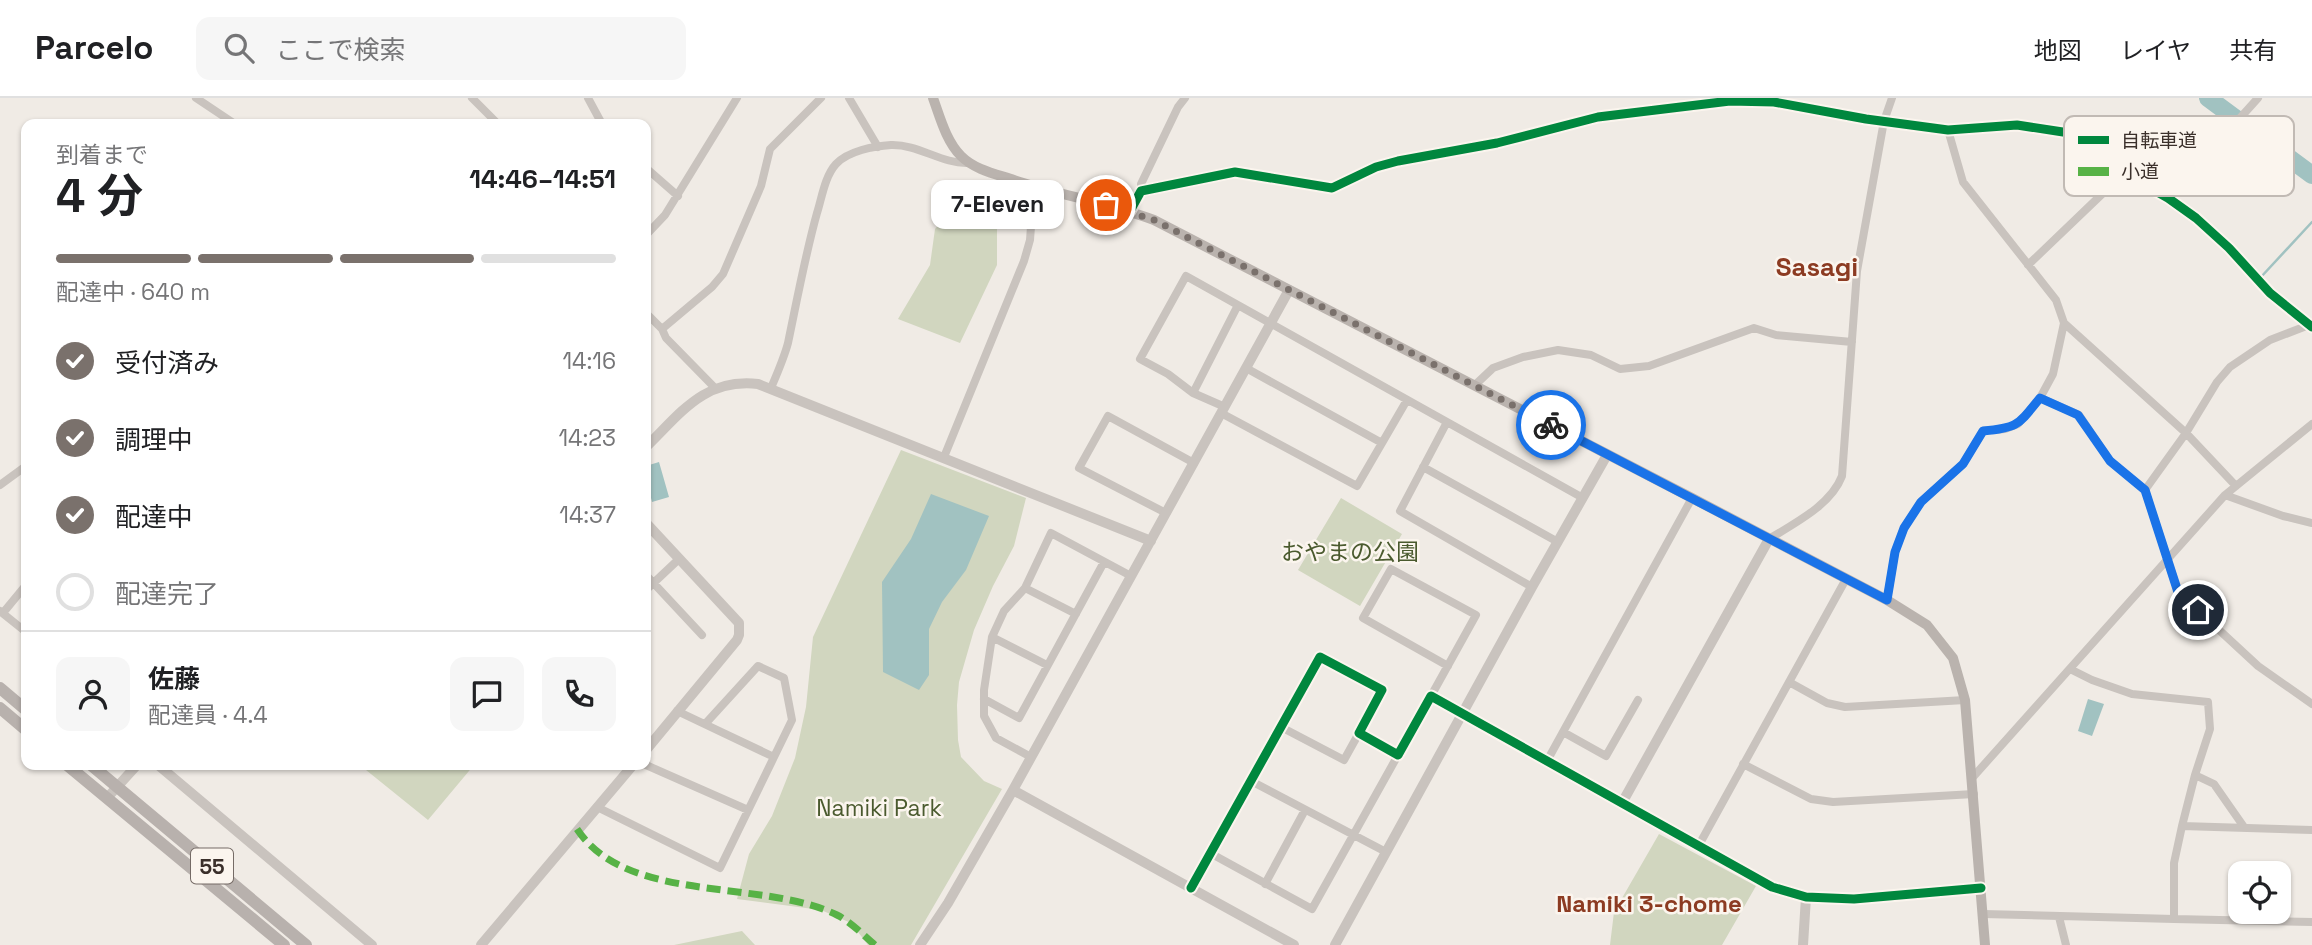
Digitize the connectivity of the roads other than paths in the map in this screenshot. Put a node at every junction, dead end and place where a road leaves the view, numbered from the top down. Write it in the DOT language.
graph roads {
  1 [pos="197,98"];
  2 [pos="472,98"];
  3 [pos="588,98"];
  4 [pos="737,98"];
  5 [pos="821,98"];
  6 [pos="849,98"];
  7 [pos="933,98"];
  8 [pos="1185,98"];
  9 [pos="1892,98"];
  10 [pos="2258,98"];
  11 [pos="2242,116"];
  12 [pos="228,119"];
  13 [pos="493,119"];
  14 [pos="599,119"];
  15 [pos="1884,121"];
  16 [pos="1948,130"];
  17 [pos="2064,132"];
  18 [pos="878,147"];
  19 [pos="968,163"];
  20 [pos="651,172"];
  21 [pos="1034,186"];
  22 [pos="1141,191"];
  23 [pos="678,196"];
  24 [pos="2099,196"];
  25 [pos="2164,196"];
  26 [pos="2168,198"];
  27 [pos="1130,211"];
  28 [pos="651,230"];
  29 [pos="2028,265"];
  30 [pos="1289,290"];
  31 [pos="1238,304"];
  32 [pos="651,318"];
  33 [pos="1271,323"];
  34 [pos="2064,323"];
  35 [pos="2310,326"];
  36 [pos="662,329"];
  37 [pos="1852,342"];
  38 [pos="1246,368"];
  39 [pos="1475,385"];
  40 [pos="715,388"];
  41 [pos="771,388"];
  42 [pos="1194,393"];
  43 [pos="2040,398"];
  44 [pos="1407,400"];
  45 [pos="1223,410"];
  46 [pos="1447,422"];
  47 [pos="2312,425"];
  48 [pos="2186,433"];
  49 [pos="651,442"];
  50 [pos="1382,443"];
  51 [pos="1607,455"];
  52 [pos="944,457"];
  53 [pos="1194,463"];
  54 [pos="1423,467"];
  55 [pos="21,470"];
  56 [pos="0,485"];
  57 [pos="2235,486"];
  58 [pos="2145,490"];
  59 [pos="2225,495"];
  60 [pos="1583,498"];
  61 [pos="1692,498"];
  62 [pos="1166,513"];
  63 [pos="2312,523"];
  64 [pos="651,528"];
  65 [pos="1769,538"];
  66 [pos="1151,541"];
  67 [pos="1558,542"];
  68 [pos="2167,558"];
  69 [pos="679,559"];
  70 [pos="1104,562"];
  71 [pos="1131,576"];
  72 [pos="1846,579"];
  73 [pos="651,581"];
  74 [pos="653,583"];
  75 [pos="1532,587"];
  76 [pos="1025,588"];
  77 [pos="21,591"];
  78 [pos="1887,600"];
  79 [pos="2,612"];
  80 [pos="1076,614"];
  81 [pos="21,628"];
  82 [pos="702,635"];
  83 [pos="992,637"];
  84 [pos="1047,666"];
  85 [pos="1448,666"];
  86 [pos="2070,669"];
  87 [pos="1789,682"];
  88 [pos="0,688"];
  89 [pos="1431,696"];
  90 [pos="984,699"];
  91 [pos="1638,700"];
  92 [pos="1965,700"];
  93 [pos="2312,704"];
  94 [pos="21,706"];
  95 [pos="0,708"];
  96 [pos="677,711"];
  97 [pos="1463,715"];
  98 [pos="706,723"];
  99 [pos="21,726"];
  100 [pos="1281,727"];
  101 [pos="1563,732"];
  102 [pos="1359,733"];
  103 [pos="651,744"];
  104 [pos="1398,755"];
  105 [pos="774,757"];
  106 [pos="1031,757"];
  107 [pos="1546,761"];
  108 [pos="1744,764"];
  109 [pos="651,767"];
  110 [pos="73,770"];
  111 [pos="97,770"];
  112 [pos="132,770"];
  113 [pos="164,770"];
  114 [pos="629,770"];
  115 [pos="2195,775"];
  116 [pos="1973,777"];
  117 [pos="1251,781"];
  118 [pos="117,787"];
  119 [pos="1013,790"];
  120 [pos="1974,793"];
  121 [pos="107,798"];
  122 [pos="1622,803"];
  123 [pos="597,807"];
  124 [pos="748,810"];
  125 [pos="1305,810"];
  126 [pos="2182,826"];
  127 [pos="2244,827"];
  128 [pos="2312,830"];
  129 [pos="1353,836"];
  130 [pos="1699,845"];
  131 [pos="1386,852"];
  132 [pos="1210,853"];
  133 [pos="1265,884"];
  134 [pos="1191,888"];
  135 [pos="1981,888"];
  136 [pos="1805,897"];
  137 [pos="1983,914"];
  138 [pos="2059,917"];
  139 [pos="2174,919"];
  140 [pos="2312,922"];
  141 [pos="284,945"];
  142 [pos="306,945"];
  143 [pos="372,945"];
  144 [pos="481,945"];
  145 [pos="920,945"];
  146 [pos="1294,945"];
  147 [pos="1335,945"];
  148 [pos="1803,945"];
  149 [pos="1985,945"];
  150 [pos="2066,945"];
  1 -- 12 [label="street"];
  2 -- 13 [label="street"];
  3 -- 14 [label="street"];
  4 -- 23 [label="street"];
  5 -- 36 [label="street"];
  6 -- 18 [label="street"];
  7 -- 19 [label="main road"];
  8 -- 22 [label="street"];
  9 -- 15 [label="street"];
  10 -- 11 [label="street"];
  15 -- 16 [label="street"];
  15 -- 22 [label="street"];
  15 -- 37 [label="street"];
  16 -- 17 [label="street"];
  16 -- 29 [label="street"];
  18 -- 19 [label="street"];
  18 -- 41 [label="street"];
  19 -- 21 [label="main road"];
  20 -- 23 [label="street"];
  21 -- 27 [label="main road"];
  21 -- 52 [label="street"];
  22 -- 27 [label="street"];
  23 -- 28 [label="street"];
  24 -- 29 [label="street"];
  25 -- 26 [label="street"];
  26 -- 35 [label="street"];
  27 -- 30 [label="main road"];
  29 -- 34 [label="street"];
  30 -- 33 [label="street"];
  30 -- 39 [label="main road"];
  31 -- 33 [label="street"];
  31 -- 42 [label="street"];
  31 -- 42 [label="street"];
  32 -- 36 [label="street"];
  33 -- 38 [label="street"];
  33 -- 44 [label="street"];
  34 -- 43 [label="street"];
  34 -- 48 [label="street"];
  35 -- 48 [label="street"];
  36 -- 40 [label="street"];
  37 -- 39 [label="street"];
  37 -- 65 [label="street"];
  38 -- 45 [label="street"];
  38 -- 50 [label="street"];
  39 -- 51 [label="main road"];
  40 -- 41 [label="street"];
  40 -- 49 [label="street"];
  41 -- 52 [label="street"];
  42 -- 45 [label="street"];
  43 -- 58 [label="street"];
  43 -- 78 [label="street"];
  44 -- 46 [label="street"];
  44 -- 50 [label="street"];
  45 -- 50 [label="street"];
  45 -- 53 [label="street"];
  46 -- 54 [label="street"];
  46 -- 60 [label="street"];
  47 -- 57 [label="street"];
  48 -- 57 [label="street"];
  48 -- 58 [label="street"];
  51 -- 60 [label="street"];
  51 -- 61 [label="main road"];
  52 -- 66 [label="street"];
  53 -- 62 [label="street"];
  53 -- 62 [label="street"];
  54 -- 67 [label="street"];
  54 -- 75 [label="street"];
  55 -- 56 [label="street"];
  57 -- 59 [label="street"];
  58 -- 68 [label="street"];
  59 -- 63 [label="street"];
  59 -- 68 [label="street"];
  60 -- 67 [label="street"];
  61 -- 65 [label="main road"];
  61 -- 101 [label="street"];
  62 -- 66 [label="street"];
  64 -- 69 [label="street"];
  65 -- 72 [label="main road"];
  65 -- 122 [label="street"];
  66 -- 71 [label="street"];
  67 -- 75 [label="street"];
  68 -- 86 [label="street"];
  68 -- 93 [label="street"];
  69 -- 74 [label="street"];
  69 -- 96 [label="street"];
  70 -- 71 [label="street"];
  70 -- 76 [label="street"];
  70 -- 80 [label="street"];
  71 -- 106 [label="street"];
  72 -- 78 [label="main road"];
  72 -- 87 [label="street"];
  73 -- 74 [label="street"];
  74 -- 82 [label="street"];
  75 -- 97 [label="street"];
  76 -- 80 [label="street"];
  76 -- 83 [label="street"];
  77 -- 79 [label="street"];
  78 -- 92 [label="main road"];
  79 -- 81 [label="street"];
  80 -- 84 [label="street"];
  83 -- 84 [label="street"];
  83 -- 90 [label="street"];
  84 -- 90 [label="street"];
  85 -- 85 [label="street"];
  85 -- 89 [label="street"];
  86 -- 115 [label="street"];
  86 -- 116 [label="street"];
  87 -- 92 [label="street"];
  87 -- 108 [label="street"];
  88 -- 94 [label="main road"];
  89 -- 97 [label="street"];
  89 -- 104 [label="street"];
  90 -- 106 [label="street"];
  91 -- 101 [label="street"];
  92 -- 116 [label="main road"];
  95 -- 99 [label="main road"];
  96 -- 98 [label="street"];
  96 -- 103 [label="street"];
  97 -- 107 [label="street"];
  97 -- 131 [label="street"];
  98 -- 105 [label="street"];
  98 -- 105 [label="street"];
  100 -- 102 [label="street"];
  100 -- 102 [label="street"];
  100 -- 117 [label="street"];
  101 -- 107 [label="street"];
  102 -- 104 [label="street"];
  104 -- 129 [label="street"];
  105 -- 124 [label="street"];
  106 -- 119 [label="street"];
  107 -- 122 [label="street"];
  108 -- 120 [label="street"];
  108 -- 130 [label="street"];
  109 -- 124 [label="street"];
  110 -- 121 [label="main road, 55"];
  111 -- 118 [label="main road, 55"];
  112 -- 118 [label="street"];
  113 -- 143 [label="street"];
  114 -- 123 [label="street"];
  115 -- 126 [label="street"];
  115 -- 127 [label="street"];
  116 -- 120 [label="main road"];
  117 -- 125 [label="street"];
  117 -- 132 [label="street"];
  118 -- 121 [label="street"];
  118 -- 142 [label="main road, 55"];
  119 -- 134 [label="street"];
  119 -- 145 [label="street"];
  120 -- 135 [label="main road"];
  121 -- 141 [label="main road, 55"];
  122 -- 130 [label="street"];
  123 -- 124 [label="street"];
  123 -- 144 [label="street"];
  125 -- 129 [label="street"];
  125 -- 133 [label="street"];
  126 -- 127 [label="street"];
  126 -- 139 [label="street"];
  127 -- 128 [label="street"];
  129 -- 131 [label="street"];
  129 -- 133 [label="street"];
  130 -- 136 [label="street"];
  131 -- 147 [label="street"];
  132 -- 133 [label="street"];
  132 -- 134 [label="street"];
  134 -- 146 [label="street"];
  135 -- 136 [label="street"];
  135 -- 137 [label="main road"];
  136 -- 148 [label="street"];
  137 -- 138 [label="street"];
  137 -- 149 [label="main road"];
  138 -- 139 [label="street"];
  138 -- 150 [label="street"];
  139 -- 140 [label="street"];
}
